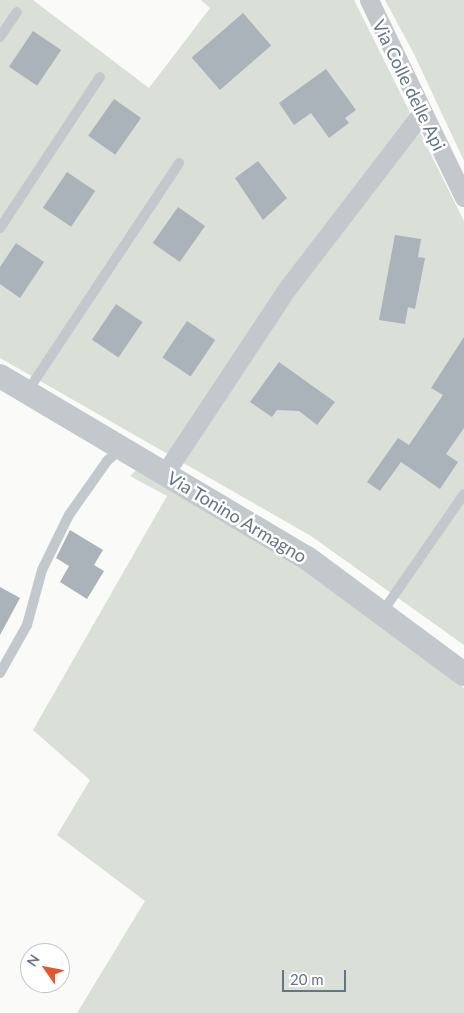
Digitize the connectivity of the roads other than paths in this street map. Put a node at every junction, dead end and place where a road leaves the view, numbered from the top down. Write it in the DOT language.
graph roads {
  1 [pos="369,0"];
  2 [pos="17,12"];
  3 [pos="0,38"];
  4 [pos="100,77"];
  5 [pos="422,113"];
  6 [pos="178,163"];
  7 [pos="464,197"];
  8 [pos="0,228"];
  9 [pos="0,376"];
  10 [pos="27,392"];
  11 [pos="122,448"];
  12 [pos="165,473"];
  13 [pos="464,494"];
  14 [pos="381,614"];
  15 [pos="0,673"];
  16 [pos="464,674"];
  1 -- 5 [label="street, Via Colle delle Api"];
  2 -- 3 [label="lane"];
  4 -- 8 [label="lane"];
  5 -- 7 [label="street, Via Colle delle Api"];
  5 -- 12 [label="street"];
  6 -- 10 [label="lane"];
  9 -- 10 [label="street, Via Tonino Armagno"];
  10 -- 11 [label="street, Via Tonino Armagno"];
  11 -- 12 [label="street, Via Tonino Armagno"];
  11 -- 15 [label="lane"];
  12 -- 14 [label="street, Via Tonino Armagno"];
  13 -- 14 [label="lane"];
  14 -- 16 [label="street, Via Tonino Armagno"];
}
